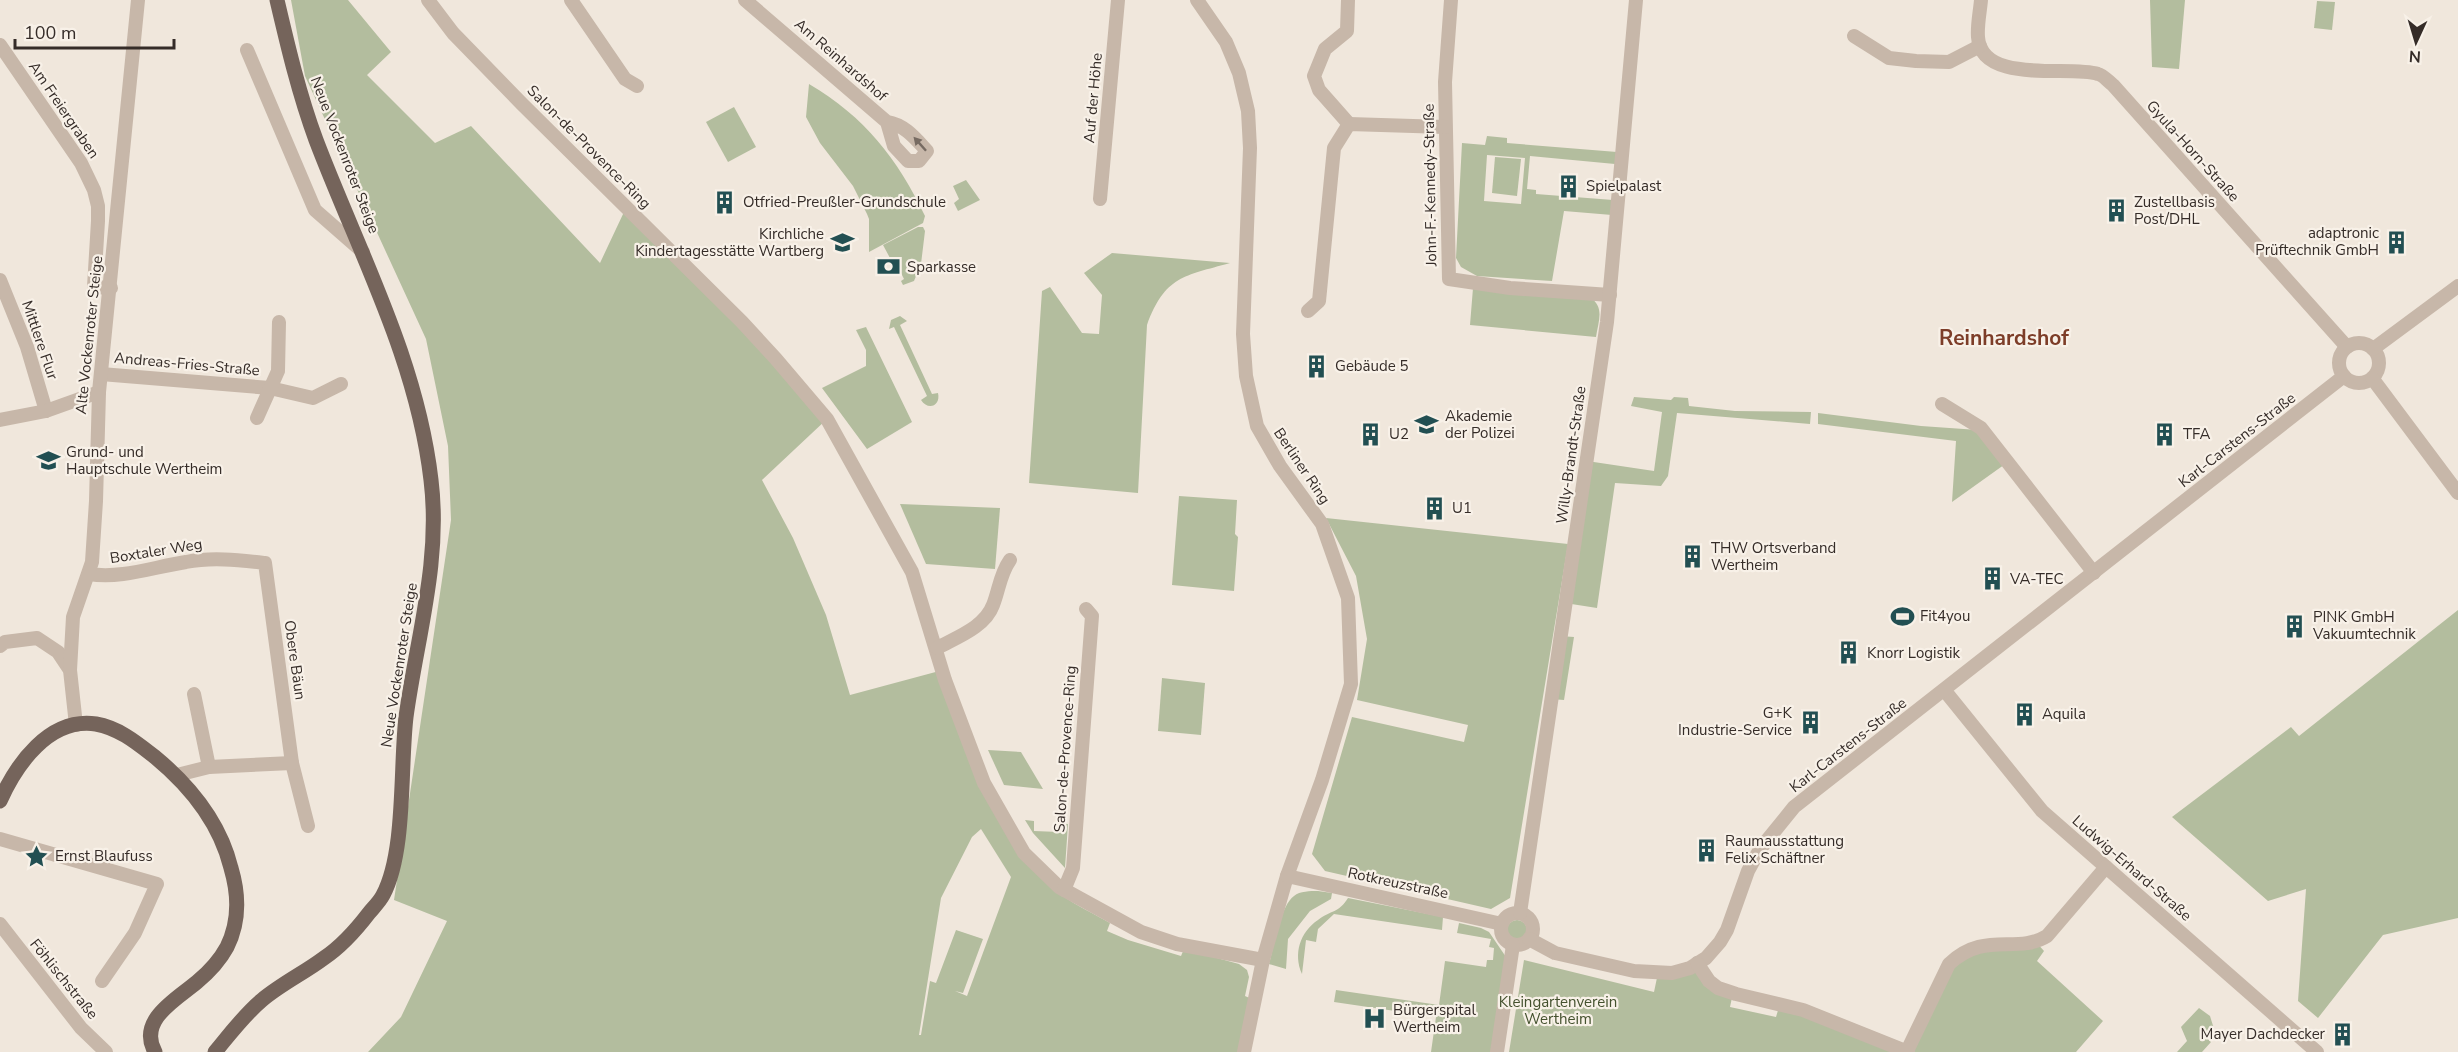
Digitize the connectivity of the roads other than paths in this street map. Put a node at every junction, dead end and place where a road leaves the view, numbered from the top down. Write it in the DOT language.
graph roads {
  1 [pos="138,0"];
  2 [pos="277,0"];
  3 [pos="428,0"];
  4 [pos="571,0"];
  5 [pos="746,0"];
  6 [pos="1118,0"];
  7 [pos="1197,0"];
  8 [pos="1348,0"];
  9 [pos="1451,0"];
  10 [pos="1636,0"];
  11 [pos="1982,0"];
  12 [pos="1854,36"];
  13 [pos="0,45"];
  14 [pos="1980,46"];
  15 [pos="247,50"];
  16 [pos="637,86"];
  17 [pos="887,122"];
  18 [pos="1349,124"];
  19 [pos="1445,127"];
  20 [pos="1100,199"];
  21 [pos="364,253"];
  22 [pos="0,280"];
  23 [pos="2458,286"];
  24 [pos="111,288"];
  25 [pos="1610,295"];
  26 [pos="1308,312"];
  27 [pos="279,322"];
  28 [pos="2347,347"];
  29 [pos="2373,349"];
  30 [pos="102,374"];
  31 [pos="2344,376"];
  32 [pos="2372,378"];
  33 [pos="341,384"];
  34 [pos="270,388"];
  35 [pos="99,392"];
  36 [pos="1942,404"];
  37 [pos="46,411"];
  38 [pos="257,418"];
  39 [pos="0,420"];
  40 [pos="2458,493"];
  41 [pos="1010,560"];
  42 [pos="265,562"];
  43 [pos="2094,573"];
  44 [pos="89,574"];
  45 [pos="1086,609"];
  46 [pos="0,646"];
  47 [pos="937,648"];
  48 [pos="70,670"];
  49 [pos="1945,691"];
  50 [pos="194,694"];
  51 [pos="76,725"];
  52 [pos="292,763"];
  53 [pos="209,767"];
  54 [pos="177,775"];
  55 [pos="0,801"];
  56 [pos="308,826"];
  57 [pos="0,839"];
  58 [pos="2106,867"];
  59 [pos="1287,876"];
  60 [pos="1064,891"];
  61 [pos="1520,913"];
  62 [pos="0,924"];
  63 [pos="1502,924"];
  64 [pos="1530,939"];
  65 [pos="1513,945"];
  66 [pos="1263,960"];
  67 [pos="1697,963"];
  68 [pos="102,981"];
  69 [pos="106,1052"];
  70 [pos="155,1052"];
  71 [pos="215,1052"];
  72 [pos="1244,1052"];
  73 [pos="1497,1052"];
  74 [pos="1907,1052"];
  75 [pos="2317,1052"];
  1 -- 24 [label="street, Alte Vockenroter Steige"];
  2 -- 21 [label="main road, Neue Vockenroter Steige"];
  3 -- 47 [label="street, Salon-de-Provence-Ring"];
  4 -- 16 [label="street"];
  5 -- 17 [label="street, Am Reinhardshof"];
  6 -- 20 [label="street, Auf der Höhe"];
  7 -- 59 [label="street, Berliner Ring"];
  8 -- 18 [label="street"];
  9 -- 19 [label="street, John-F.-Kennedy-Straße"];
  10 -- 25 [label="street, Willy-Brandt-Straße"];
  11 -- 14 [label="street"];
  12 -- 14 [label="street"];
  13 -- 24 [label="street, Am Freiergraben"];
  14 -- 28 [label="street, Gyula-Horn-Straße"];
  15 -- 21 [label="street, Neue Vockenroter Steige"];
  18 -- 19 [label="street"];
  18 -- 26 [label="street"];
  19 -- 25 [label="street, John-F.-Kennedy-Straße"];
  21 -- 71 [label="main road, Neue Vockenroter Steige"];
  22 -- 37 [label="street, Mittlere Flur"];
  23 -- 29 [label="street"];
  24 -- 30 [label="street, Alte Vockenroter Steige"];
  25 -- 61 [label="street, Willy-Brandt-Straße"];
  27 -- 34 [label="street, Andreas-Fries-Straße"];
  28 -- 29 [label="street"];
  28 -- 31 [label="street"];
  29 -- 32 [label="street"];
  30 -- 34 [label="street, Andreas-Fries-Straße"];
  30 -- 35 [label="street, Alte Vockenroter Steige"];
  31 -- 32 [label="street"];
  31 -- 43 [label="street, Karl-Carstens-Straße"];
  32 -- 40 [label="street"];
  33 -- 34 [label="street, Andreas-Fries-Straße"];
  34 -- 38 [label="street, Andreas-Fries-Straße"];
  35 -- 37 [label="street"];
  35 -- 44 [label="street, Alte Vockenroter Steige"];
  36 -- 43 [label="street"];
  37 -- 39 [label="street"];
  41 -- 47 [label="street"];
  42 -- 44 [label="street, Boxtaler Weg"];
  42 -- 52 [label="street, Obere Bäun"];
  43 -- 49 [label="street, Karl-Carstens-Straße"];
  44 -- 48 [label="street, Alte Vockenroter Steige"];
  45 -- 60 [label="street, Salon-de-Provence-Ring"];
  46 -- 48 [label="street"];
  47 -- 60 [label="street, Salon-de-Provence-Ring"];
  48 -- 51 [label="street, Alte Vockenroter Steige"];
  49 -- 58 [label="street, Ludwig-Erhard-Straße"];
  49 -- 67 [label="street, Karl-Carstens-Straße"];
  50 -- 53 [label="street"];
  51 -- 54 [label="main road"];
  51 -- 55 [label="main road"];
  52 -- 53 [label="street"];
  52 -- 56 [label="street, Obere Bäun"];
  53 -- 54 [label="street"];
  54 -- 70 [label="main road"];
  57 -- 68 [label="street"];
  58 -- 74 [label="street"];
  58 -- 75 [label="street, Ludwig-Erhard-Straße"];
  59 -- 63 [label="street, Rotkreuzstraße"];
  59 -- 66 [label="street, Berliner Ring"];
  60 -- 66 [label="street, Salon-de-Provence-Ring"];
  61 -- 63 [label="street"];
  61 -- 64 [label="street"];
  62 -- 69 [label="street, Föhlischstraße"];
  63 -- 65 [label="street"];
  64 -- 65 [label="street"];
  64 -- 67 [label="street, Karl-Carstens-Straße"];
  65 -- 73 [label="street"];
  66 -- 72 [label="street, Berliner Ring"];
  67 -- 74 [label="street"];
}
